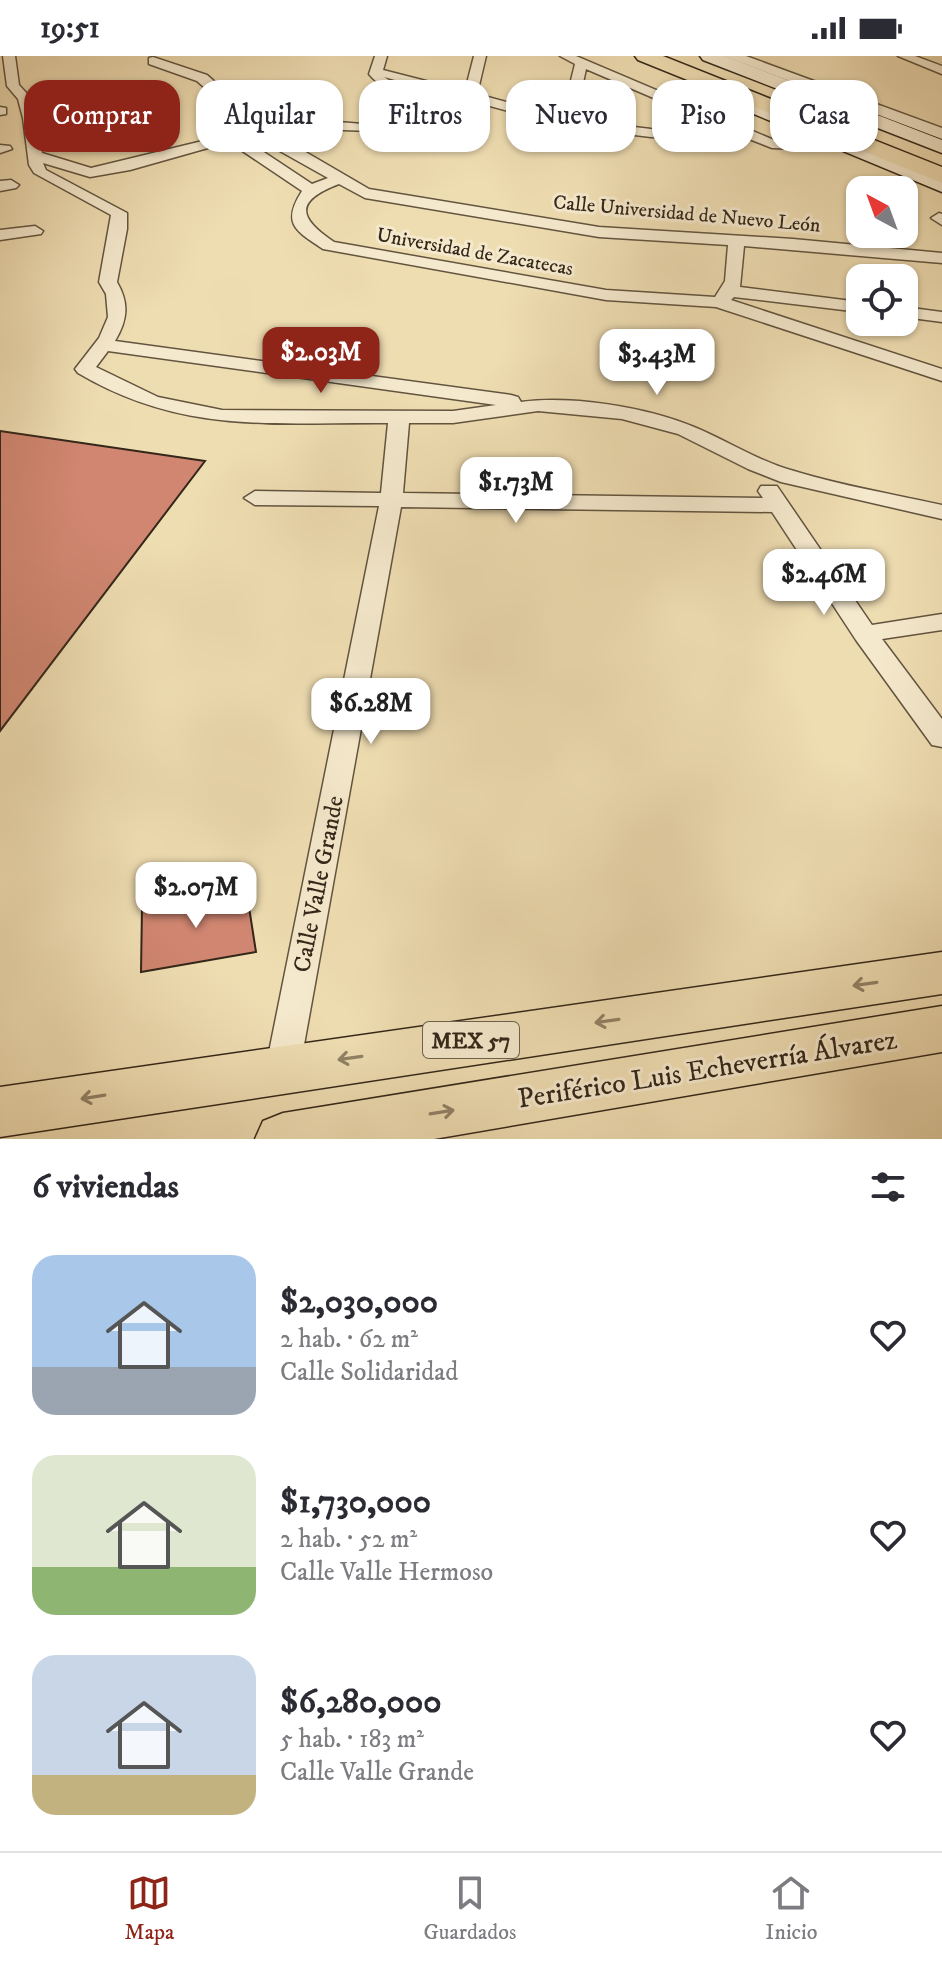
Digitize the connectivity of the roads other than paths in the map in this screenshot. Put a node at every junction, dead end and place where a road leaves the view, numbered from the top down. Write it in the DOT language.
graph roads {
  1 [pos="9,56"];
  2 [pos="480,56"];
  3 [pos="566,56"];
  4 [pos="645,56"];
  5 [pos="684,56"];
  6 [pos="709,56"];
  7 [pos="732,56"];
  8 [pos="904,56"];
  9 [pos="153,61"];
  10 [pos="378,63"];
  11 [pos="581,63"];
  12 [pos="942,70"];
  13 [pos="204,80"];
  14 [pos="423,80"];
  15 [pos="474,80"];
  16 [pos="577,80"];
  17 [pos="705,80"];
  18 [pos="652,93"];
  19 [pos="754,100"];
  20 [pos="343,126"];
  21 [pos="942,134"];
  22 [pos="196,146"];
  23 [pos="942,147"];
  24 [pos="253,152"];
  25 [pos="294,152"];
  26 [pos="860,152"];
  27 [pos="37,156"];
  28 [pos="942,159"];
  29 [pos="942,176"];
  30 [pos="337,180"];
  31 [pos="942,186"];
  32 [pos="310,190"];
  33 [pos="35,231"];
  34 [pos="0,235"];
  35 [pos="736,240"];
  36 [pos="942,258"];
  37 [pos="725,296"];
  38 [pos="846,306"];
  39 [pos="918,314"];
  40 [pos="942,317"];
  41 [pos="106,345"];
  42 [pos="942,375"];
  43 [pos="538,405"];
  44 [pos="399,417"];
  45 [pos="755,465"];
  46 [pos="255,498"];
  47 [pos="391,501"];
  48 [pos="777,505"];
  49 [pos="942,512"];
  50 [pos="942,622"];
  51 [pos="865,634"];
  52 [pos="942,738"];
  53 [pos="942,973"];
  54 [pos="942,1029"];
  55 [pos="283,1067"];
  56 [pos="0,1112"];
  57 [pos="283,1139"];
  1 -- 27 [label="street"];
  2 -- 15 [label="street"];
  3 -- 11 [label="street"];
  4 -- 17 [label="highway"];
  5 -- 28 [label="highway"];
  6 -- 23 [label="main road"];
  7 -- 21 [label="street"];
  8 -- 12 [label="street"];
  9 -- 13 [label="street, Calle Universidad de Nuevo León"];
  10 -- 14 [label="street"];
  10 -- 20 [label="street"];
  11 -- 16 [label="street"];
  11 -- 18 [label="street"];
  19 -- 29 [label="highway"];
  22 -- 27 [label="street"];
  24 -- 32 [label="street"];
  25 -- 30 [label="street, Calle Universidad de Nuevo León"];
  26 -- 31 [label="main road"];
  27 -- 41 [label="street"];
  30 -- 32 [label="street"];
  30 -- 35 [label="street, Calle Universidad de Nuevo León"];
  32 -- 37 [label="street, Universidad de Zacatecas"];
  33 -- 34 [label="street"];
  35 -- 36 [label="street, Calle Universidad de Nuevo León"];
  35 -- 37 [label="street"];
  37 -- 38 [label="street"];
  37 -- 42 [label="street"];
  39 -- 40 [label="street"];
  41 -- 43 [label="street"];
  41 -- 44 [label="street"];
  43 -- 44 [label="street"];
  43 -- 45 [label="street"];
  44 -- 47 [label="street, Calle Valle Grande"];
  45 -- 48 [label="street"];
  45 -- 49 [label="street"];
  46 -- 47 [label="street"];
  47 -- 48 [label="street"];
  47 -- 55 [label="street, Calle Valle Grande"];
  48 -- 51 [label="street"];
  50 -- 51 [label="street"];
  51 -- 52 [label="street"];
  53 -- 55 [label="main road, MEX 57, one-way"];
  57 -- 54 [label="main road, Periférico Luis Echeverría Álvarez, one-way"];
  55 -- 56 [label="main road, MEX 57, one-way"];
}
